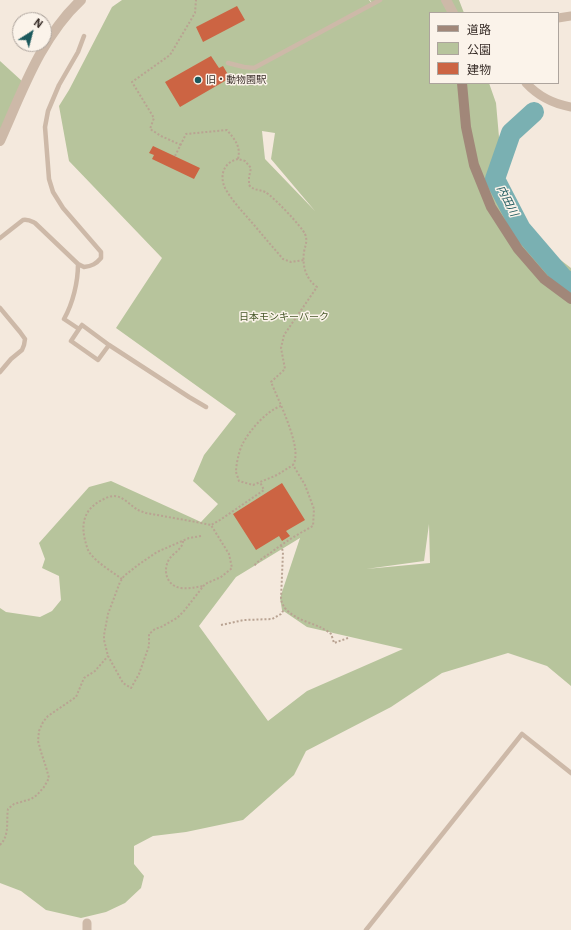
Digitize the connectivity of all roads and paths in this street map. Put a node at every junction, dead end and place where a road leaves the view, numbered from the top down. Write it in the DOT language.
graph roads {
  1 [pos="81,0"];
  2 [pos="196,0"];
  3 [pos="380,0"];
  4 [pos="446,0"];
  5 [pos="453,12"];
  6 [pos="571,16"];
  7 [pos="559,18"];
  8 [pos="84,36"];
  9 [pos="228,63"];
  10 [pos="462,84"];
  11 [pos="527,84"];
  12 [pos="571,108"];
  13 [pos="0,141"];
  14 [pos="180,146"];
  15 [pos="175,156"];
  16 [pos="238,159"];
  17 [pos="0,238"];
  18 [pos="304,260"];
  19 [pos="78,264"];
  20 [pos="571,298"];
  21 [pos="0,308"];
  22 [pos="79,329"];
  23 [pos="109,345"];
  24 [pos="0,372"];
  25 [pos="281,406"];
  26 [pos="206,407"];
  27 [pos="293,465"];
  28 [pos="260,482"];
  29 [pos="211,525"];
  30 [pos="201,536"];
  31 [pos="183,541"];
  32 [pos="281,545"];
  33 [pos="254,566"];
  34 [pos="122,579"];
  35 [pos="204,586"];
  36 [pos="285,608"];
  37 [pos="220,625"];
  38 [pos="348,638"];
  39 [pos="108,656"];
  40 [pos="571,774"];
  41 [pos="0,845"];
  42 [pos="366,930"];
  1 -- 13 [label="street"];
  2 -- 14 [label="path"];
  3 -- 9 [label="lane"];
  4 -- 5 [label="street"];
  6 -- 7 [label="street"];
  8 -- 19 [label="lane"];
  10 -- 20 [label="main road"];
  11 -- 12 [label="street"];
  14 -- 15 [label="path"];
  14 -- 16 [label="path"];
  16 -- 18 [label="path"];
  16 -- 18 [label="path"];
  17 -- 19 [label="lane"];
  18 -- 25 [label="path"];
  19 -- 22 [label="lane"];
  21 -- 24 [label="lane"];
  22 -- 23 [label="lane"];
  22 -- 23 [label="lane"];
  23 -- 26 [label="lane"];
  25 -- 27 [label="path"];
  25 -- 28 [label="path"];
  27 -- 28 [label="path"];
  27 -- 32 [label="path"];
  28 -- 29 [label="path"];
  29 -- 34 [label="path"];
  29 -- 35 [label="path"];
  30 -- 31 [label="path"];
  31 -- 34 [label="path"];
  31 -- 35 [label="path"];
  32 -- 33 [label="path"];
  32 -- 36 [label="path"];
  34 -- 39 [label="path"];
  35 -- 39 [label="path"];
  36 -- 37 [label="path"];
  36 -- 38 [label="path"];
  39 -- 41 [label="path"];
  40 -- 42 [label="lane"];
}
